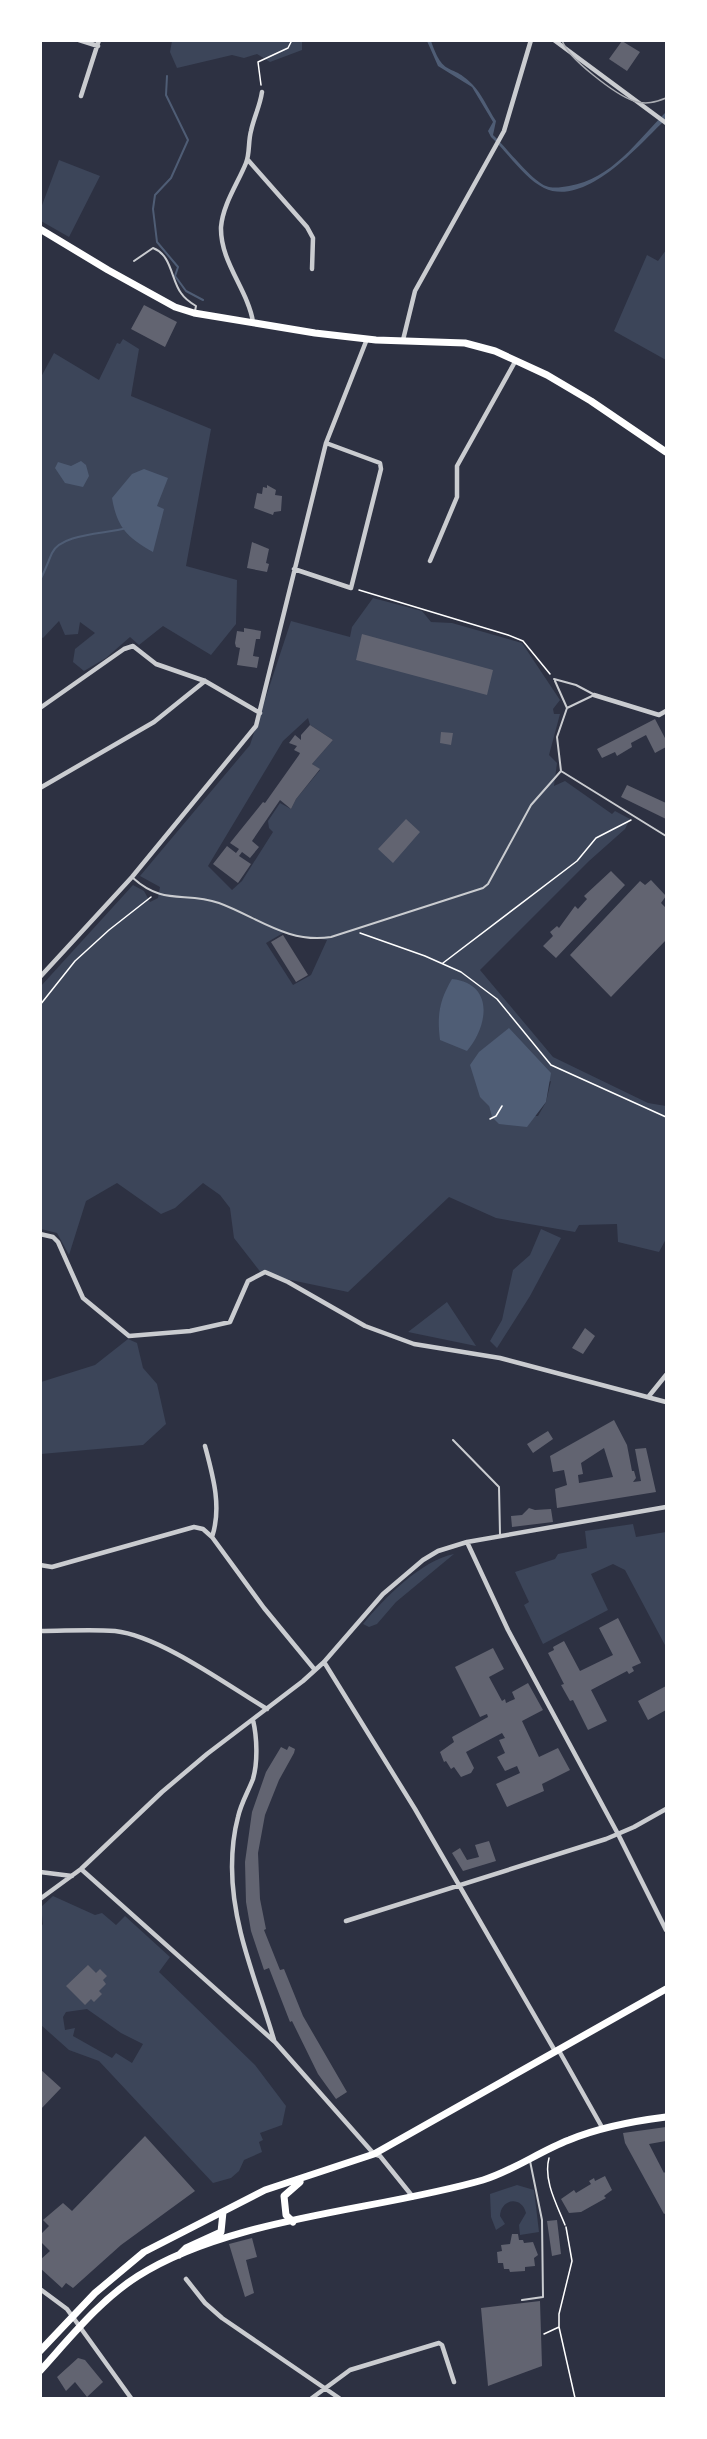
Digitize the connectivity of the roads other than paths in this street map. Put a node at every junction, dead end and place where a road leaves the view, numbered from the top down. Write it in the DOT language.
graph roads {
  1 [pos="79,40"];
  2 [pos="531,40"];
  3 [pos="554,40"];
  4 [pos="98,43"];
  5 [pos="262,92"];
  6 [pos="81,96"];
  7 [pos="666,123"];
  8 [pos="248,160"];
  9 [pos="40,229"];
  10 [pos="134,261"];
  11 [pos="312,269"];
  12 [pos="195,313"];
  13 [pos="253,322"];
  14 [pos="367,339"];
  15 [pos="403,340"];
  16 [pos="516,360"];
  17 [pos="326,443"];
  18 [pos="666,452"];
  19 [pos="430,561"];
  20 [pos="294,569"];
  21 [pos="205,681"];
  22 [pos="594,695"];
  23 [pos="40,708"];
  24 [pos="567,708"];
  25 [pos="666,711"];
  26 [pos="260,713"];
  27 [pos="561,771"];
  28 [pos="40,788"];
  29 [pos="666,836"];
  30 [pos="132,877"];
  31 [pos="40,977"];
  32 [pos="40,1234"];
  33 [pos="666,1375"];
  34 [pos="649,1396"];
  35 [pos="666,1402"];
  36 [pos="453,1440"];
  37 [pos="205,1446"];
  38 [pos="666,1507"];
  39 [pos="212,1537"];
  40 [pos="500,1537"];
  41 [pos="467,1542"];
  42 [pos="40,1565"];
  43 [pos="40,1631"];
  44 [pos="324,1662"];
  45 [pos="315,1670"];
  46 [pos="267,1709"];
  47 [pos="253,1720"];
  48 [pos="666,1809"];
  49 [pos="618,1834"];
  50 [pos="81,1869"];
  51 [pos="40,1872"];
  52 [pos="72,1876"];
  53 [pos="457,1885"];
  54 [pos="40,1899"];
  55 [pos="346,1921"];
  56 [pos="666,1930"];
  57 [pos="666,1989"];
  58 [pos="275,2042"];
  59 [pos="556,2050"];
  60 [pos="666,2117"];
  61 [pos="603,2129"];
  62 [pos="374,2154"];
  63 [pos="529,2158"];
  64 [pos="302,2180"];
  65 [pos="412,2197"];
  66 [pos="223,2212"];
  67 [pos="293,2222"];
  68 [pos="176,2258"];
  69 [pos="186,2279"];
  70 [pos="40,2289"];
  71 [pos="522,2300"];
  72 [pos="72,2316"];
  73 [pos="80,2328"];
  74 [pos="40,2351"];
  75 [pos="40,2371"];
  76 [pos="454,2382"];
  77 [pos="324,2388"];
  78 [pos="131,2398"];
  79 [pos="312,2398"];
  80 [pos="339,2398"];
  1 -- 4 [label="street"];
  2 -- 15 [label="street"];
  3 -- 7 [label="street"];
  4 -- 6 [label="street"];
  5 -- 8 [label="street"];
  8 -- 11 [label="street"];
  8 -- 13 [label="street"];
  9 -- 12 [label="main road"];
  10 -- 12 [label="lane"];
  12 -- 13 [label="main road"];
  13 -- 14 [label="main road"];
  14 -- 15 [label="main road"];
  14 -- 17 [label="street"];
  15 -- 16 [label="main road"];
  16 -- 18 [label="main road"];
  16 -- 19 [label="street"];
  17 -- 20 [label="street"];
  17 -- 20 [label="street"];
  20 -- 26 [label="street"];
  21 -- 23 [label="street"];
  21 -- 26 [label="street"];
  21 -- 28 [label="street"];
  22 -- 24 [label="lane"];
  22 -- 24 [label="lane"];
  22 -- 25 [label="street"];
  24 -- 27 [label="lane"];
  26 -- 30 [label="street"];
  27 -- 29 [label="lane"];
  27 -- 30 [label="lane"];
  30 -- 31 [label="street"];
  32 -- 34 [label="street"];
  33 -- 34 [label="street"];
  34 -- 35 [label="street"];
  36 -- 40 [label="lane"];
  37 -- 39 [label="street"];
  38 -- 40 [label="street"];
  39 -- 42 [label="street"];
  39 -- 45 [label="street"];
  40 -- 41 [label="street"];
  41 -- 44 [label="street"];
  41 -- 49 [label="street"];
  43 -- 46 [label="street"];
  44 -- 45 [label="street"];
  44 -- 53 [label="street"];
  45 -- 46 [label="street"];
  46 -- 47 [label="street"];
  47 -- 50 [label="street"];
  47 -- 58 [label="street"];
  48 -- 49 [label="street"];
  49 -- 53 [label="street"];
  49 -- 56 [label="street"];
  50 -- 52 [label="street"];
  50 -- 58 [label="street"];
  51 -- 52 [label="street"];
  52 -- 54 [label="street"];
  53 -- 55 [label="street"];
  53 -- 59 [label="street"];
  57 -- 59 [label="main road"];
  58 -- 62 [label="street"];
  59 -- 61 [label="street"];
  59 -- 62 [label="main road"];
  60 -- 61 [label="main road"];
  61 -- 63 [label="main road"];
  62 -- 64 [label="main road"];
  62 -- 65 [label="street"];
  63 -- 65 [label="main road"];
  63 -- 71 [label="lane"];
  64 -- 66 [label="main road"];
  64 -- 67 [label="main road"];
  65 -- 67 [label="main road"];
  66 -- 68 [label="main road"];
  66 -- 72 [label="main road"];
  67 -- 68 [label="main road"];
  68 -- 73 [label="main road"];
  69 -- 77 [label="street"];
  70 -- 72 [label="street"];
  72 -- 73 [label="street"];
  72 -- 74 [label="main road"];
  73 -- 75 [label="main road"];
  73 -- 78 [label="street"];
  76 -- 77 [label="street"];
  77 -- 79 [label="street"];
  77 -- 80 [label="street"];
}
